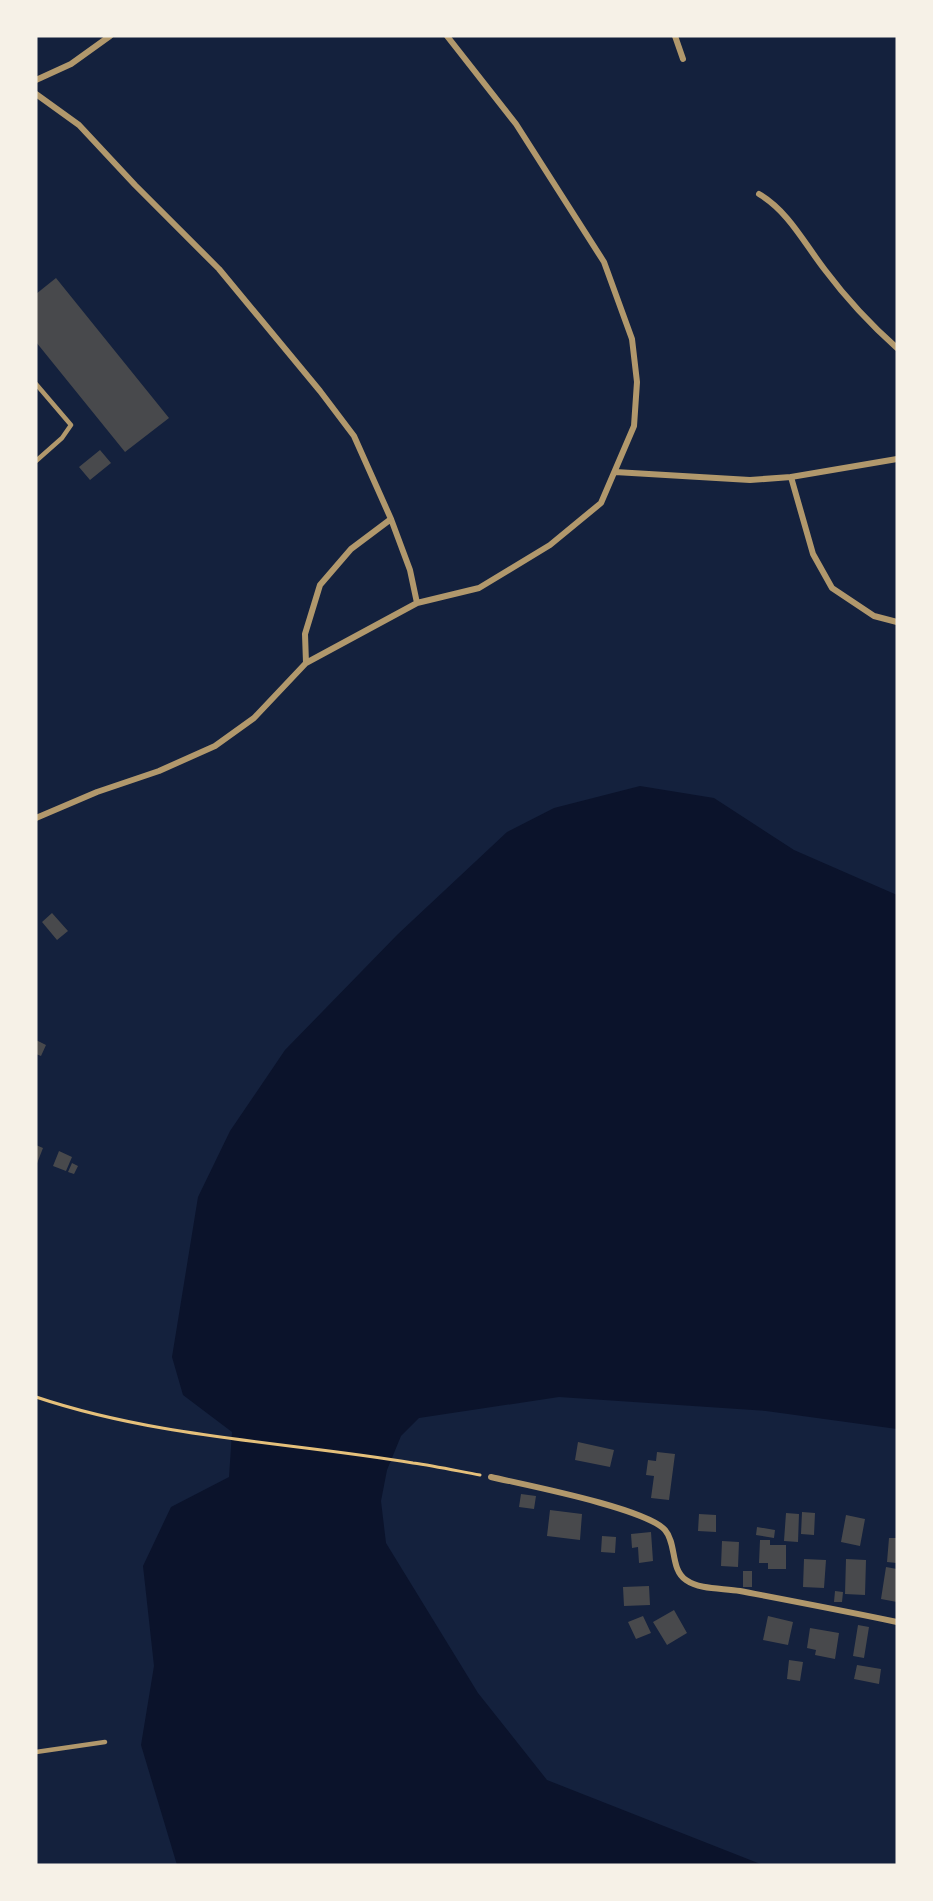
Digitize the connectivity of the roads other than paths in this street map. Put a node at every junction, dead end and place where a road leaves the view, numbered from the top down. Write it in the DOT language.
graph roads {
  1 [pos="110,36"];
  2 [pos="447,36"];
  3 [pos="675,36"];
  4 [pos="683,59"];
  5 [pos="36,80"];
  6 [pos="36,94"];
  7 [pos="759,194"];
  8 [pos="897,348"];
  9 [pos="36,384"];
  10 [pos="897,459"];
  11 [pos="36,461"];
  12 [pos="615,472"];
  13 [pos="791,477"];
  14 [pos="391,519"];
  15 [pos="417,603"];
  16 [pos="897,621"];
  17 [pos="306,663"];
  18 [pos="36,818"];
  19 [pos="491,1477"];
  20 [pos="897,1622"];
  21 [pos="105,1742"];
  22 [pos="36,1752"];
  1 -- 5 [label="street"];
  2 -- 12 [label="street"];
  3 -- 4 [label="street"];
  6 -- 14 [label="street"];
  7 -- 8 [label="street"];
  9 -- 11 [label="lane"];
  10 -- 13 [label="street"];
  12 -- 13 [label="street"];
  12 -- 15 [label="street"];
  13 -- 16 [label="street"];
  14 -- 15 [label="street"];
  14 -- 17 [label="street"];
  15 -- 17 [label="street"];
  17 -- 18 [label="street"];
  19 -- 20 [label="street"];
  21 -- 22 [label="lane"];
}
